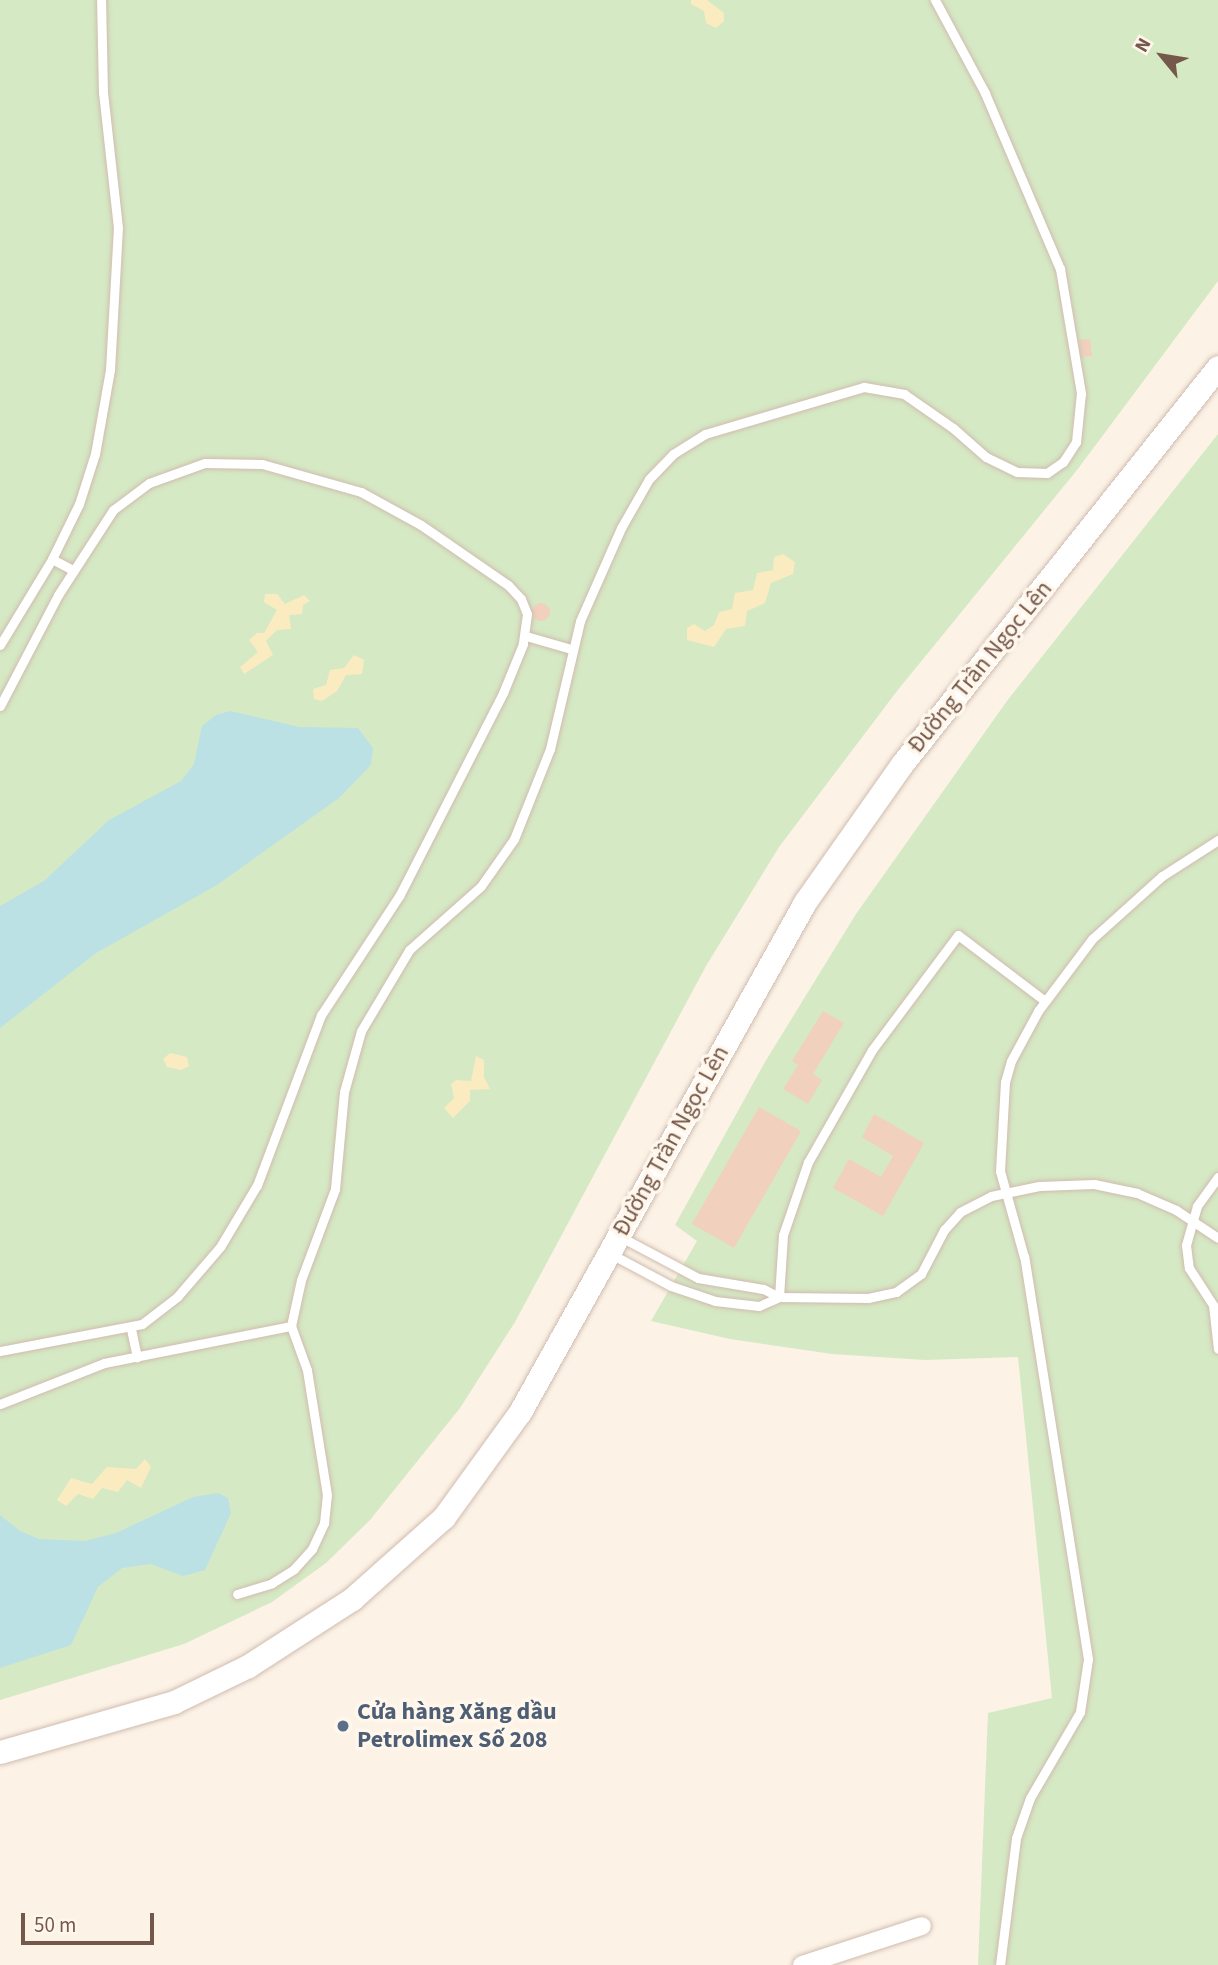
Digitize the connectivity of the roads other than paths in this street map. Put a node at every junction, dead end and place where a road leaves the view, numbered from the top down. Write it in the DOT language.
graph roads {
  1 [pos="101,0"];
  2 [pos="935,0"];
  3 [pos="1218,367"];
  4 [pos="52,559"];
  5 [pos="73,570"];
  6 [pos="526,636"];
  7 [pos="0,645"];
  8 [pos="571,649"];
  9 [pos="0,706"];
  10 [pos="1218,840"];
  11 [pos="1045,1001"];
  12 [pos="1218,1177"];
  13 [pos="1004,1192"];
  14 [pos="1192,1220"];
  15 [pos="1218,1238"];
  16 [pos="614,1244"];
  17 [pos="779,1297"];
  18 [pos="291,1326"];
  19 [pos="131,1329"];
  20 [pos="1218,1349"];
  21 [pos="0,1351"];
  22 [pos="136,1357"];
  23 [pos="0,1404"];
  24 [pos="237,1594"];
  25 [pos="0,1752"];
  26 [pos="922,1926"];
  27 [pos="802,1965"];
  28 [pos="999,1965"];
  1 -- 4 [label="lane"];
  2 -- 8 [label="lane"];
  3 -- 16 [label="street, Đường Trần Ngọc Lên"];
  4 -- 5 [label="lane"];
  4 -- 7 [label="lane"];
  5 -- 6 [label="lane"];
  5 -- 9 [label="lane"];
  6 -- 8 [label="lane"];
  6 -- 19 [label="lane"];
  8 -- 18 [label="lane"];
  10 -- 11 [label="lane"];
  11 -- 13 [label="lane"];
  11 -- 17 [label="lane"];
  12 -- 14 [label="lane"];
  13 -- 14 [label="lane"];
  13 -- 17 [label="lane"];
  13 -- 28 [label="lane"];
  14 -- 15 [label="lane"];
  14 -- 20 [label="lane"];
  16 -- 17 [label="lane"];
  16 -- 17 [label="lane"];
  16 -- 25 [label="street, Đường Trần Ngọc Lên"];
  18 -- 22 [label="lane"];
  18 -- 24 [label="lane"];
  19 -- 21 [label="lane"];
  19 -- 22 [label="lane"];
  22 -- 23 [label="lane"];
  26 -- 27 [label="street"];
}
